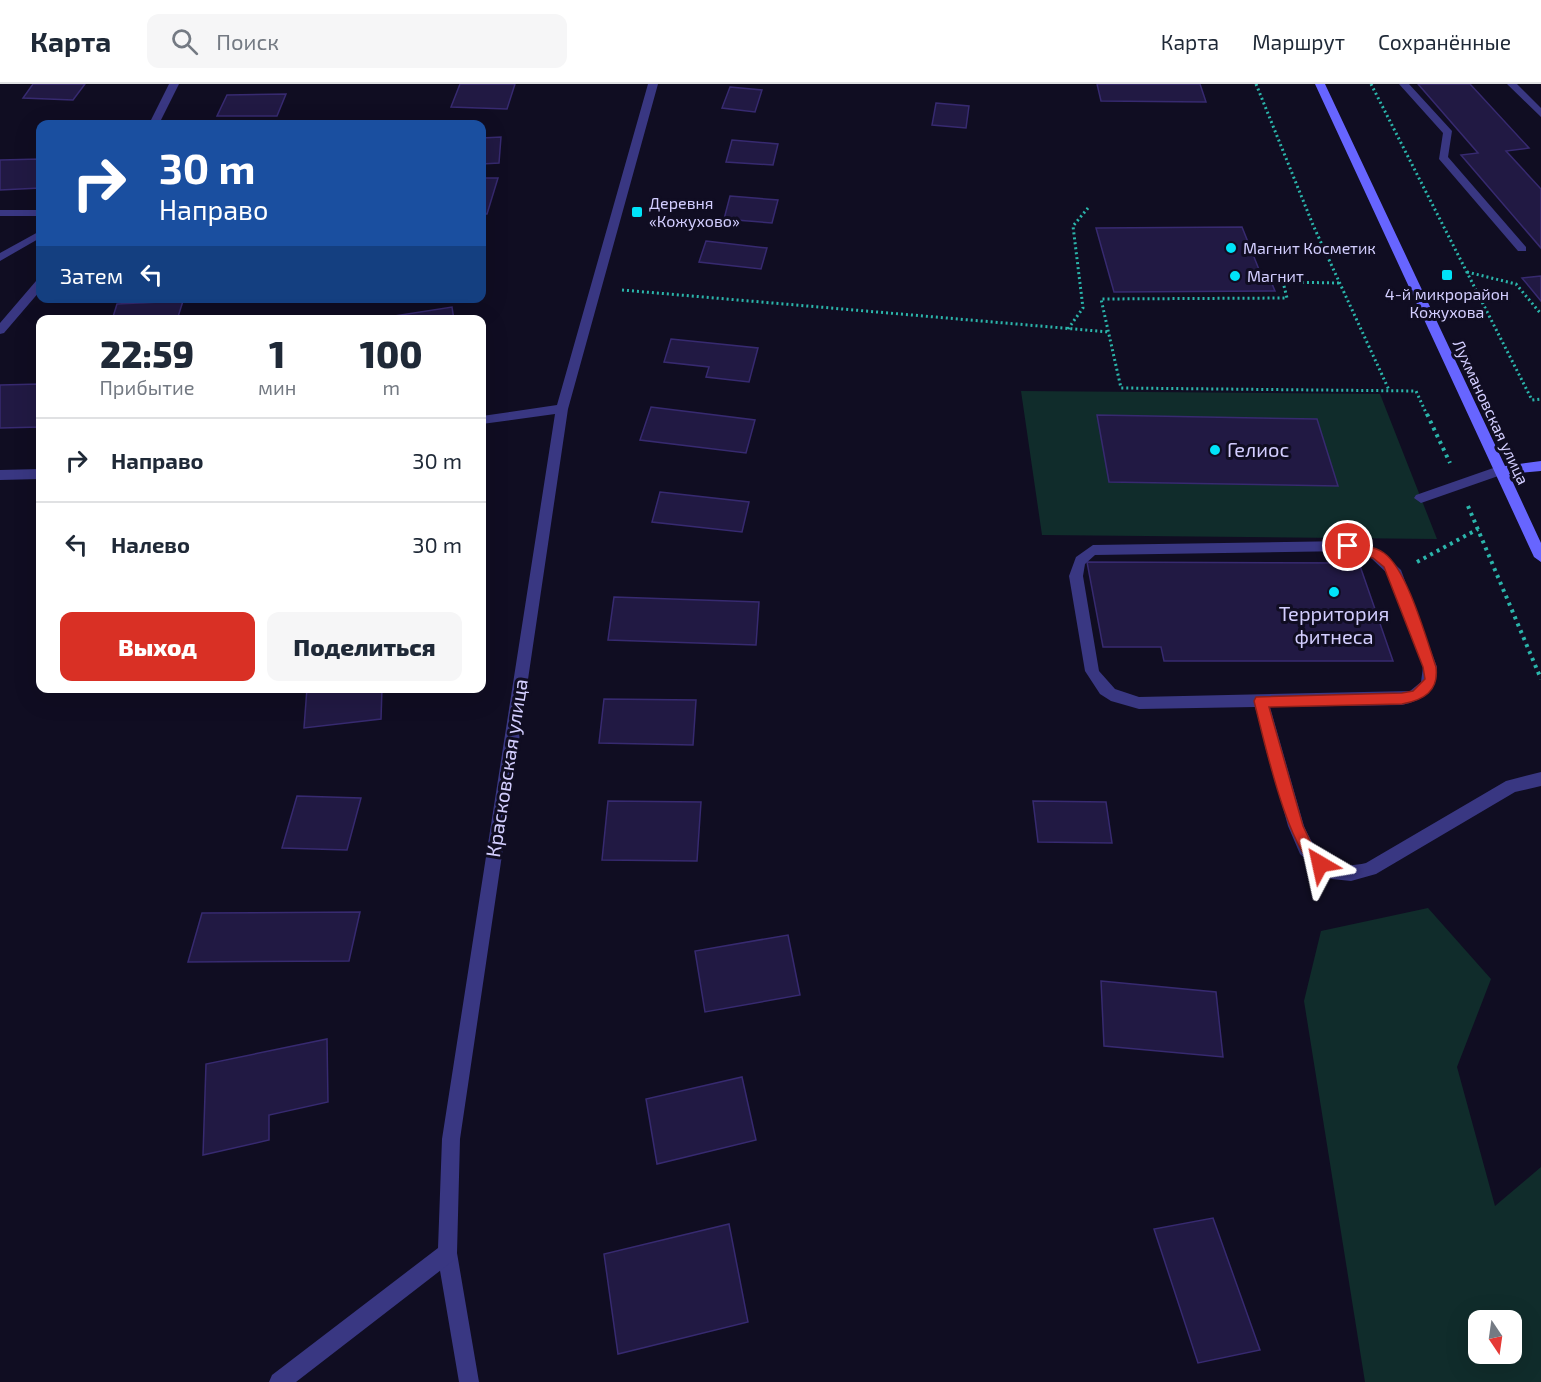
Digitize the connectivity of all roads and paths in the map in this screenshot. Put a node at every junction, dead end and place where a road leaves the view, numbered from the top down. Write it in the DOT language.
graph roads {
  1 [pos="174,84"];
  2 [pos="653,84"];
  3 [pos="1256,84"];
  4 [pos="1320,84"];
  5 [pos="1371,84"];
  6 [pos="1404,84"];
  7 [pos="1512,84"];
  8 [pos="1541,114"];
  9 [pos="156,120"];
  10 [pos="1088,208"];
  11 [pos="0,213"];
  12 [pos="36,213"];
  13 [pos="36,236"];
  14 [pos="1522,249"];
  15 [pos="0,258"];
  16 [pos="1467,272"];
  17 [pos="1339,283"];
  18 [pos="36,289"];
  19 [pos="616,290"];
  20 [pos="1541,314"];
  21 [pos="1068,329"];
  22 [pos="0,330"];
  23 [pos="1109,332"];
  24 [pos="1389,390"];
  25 [pos="1541,399"];
  26 [pos="562,409"];
  27 [pos="486,419"];
  28 [pos="1541,466"];
  29 [pos="1499,471"];
  30 [pos="36,474"];
  31 [pos="0,475"];
  32 [pos="1460,485"];
  33 [pos="1421,498"];
  34 [pos="1478,529"];
  35 [pos="1541,557"];
  36 [pos="1396,574"];
  37 [pos="1541,680"];
  38 [pos="1261,701"];
  39 [pos="1541,779"];
  40 [pos="447,1253"];
  41 [pos="279,1382"];
  42 [pos="469,1382"];
  1 -- 9 [label="street"];
  2 -- 26 [label="street, Красковская улица"];
  3 -- 17 [label="path"];
  4 -- 29 [label="street, Лухмановская улица"];
  5 -- 16 [label="path"];
  6 -- 14 [label="street"];
  7 -- 8 [label="street"];
  10 -- 21 [label="path"];
  11 -- 12 [label="street"];
  13 -- 15 [label="street"];
  16 -- 20 [label="path"];
  16 -- 25 [label="path"];
  17 -- 23 [label="path"];
  17 -- 24 [label="path"];
  18 -- 22 [label="street"];
  19 -- 21 [label="path"];
  21 -- 23 [label="path"];
  23 -- 24 [label="path"];
  24 -- 32 [label="path"];
  26 -- 27 [label="street"];
  26 -- 40 [label="street, Красковская улица"];
  28 -- 29 [label="street"];
  29 -- 32 [label="street"];
  29 -- 35 [label="street, Лухмановская улица"];
  30 -- 31 [label="street"];
  32 -- 33 [label="street"];
  32 -- 34 [label="path"];
  34 -- 36 [label="path"];
  34 -- 37 [label="path"];
  36 -- 38 [label="street"];
  36 -- 38 [label="street"];
  38 -- 39 [label="street"];
  40 -- 41 [label="street"];
  40 -- 42 [label="street, Красковская улица"];
}
